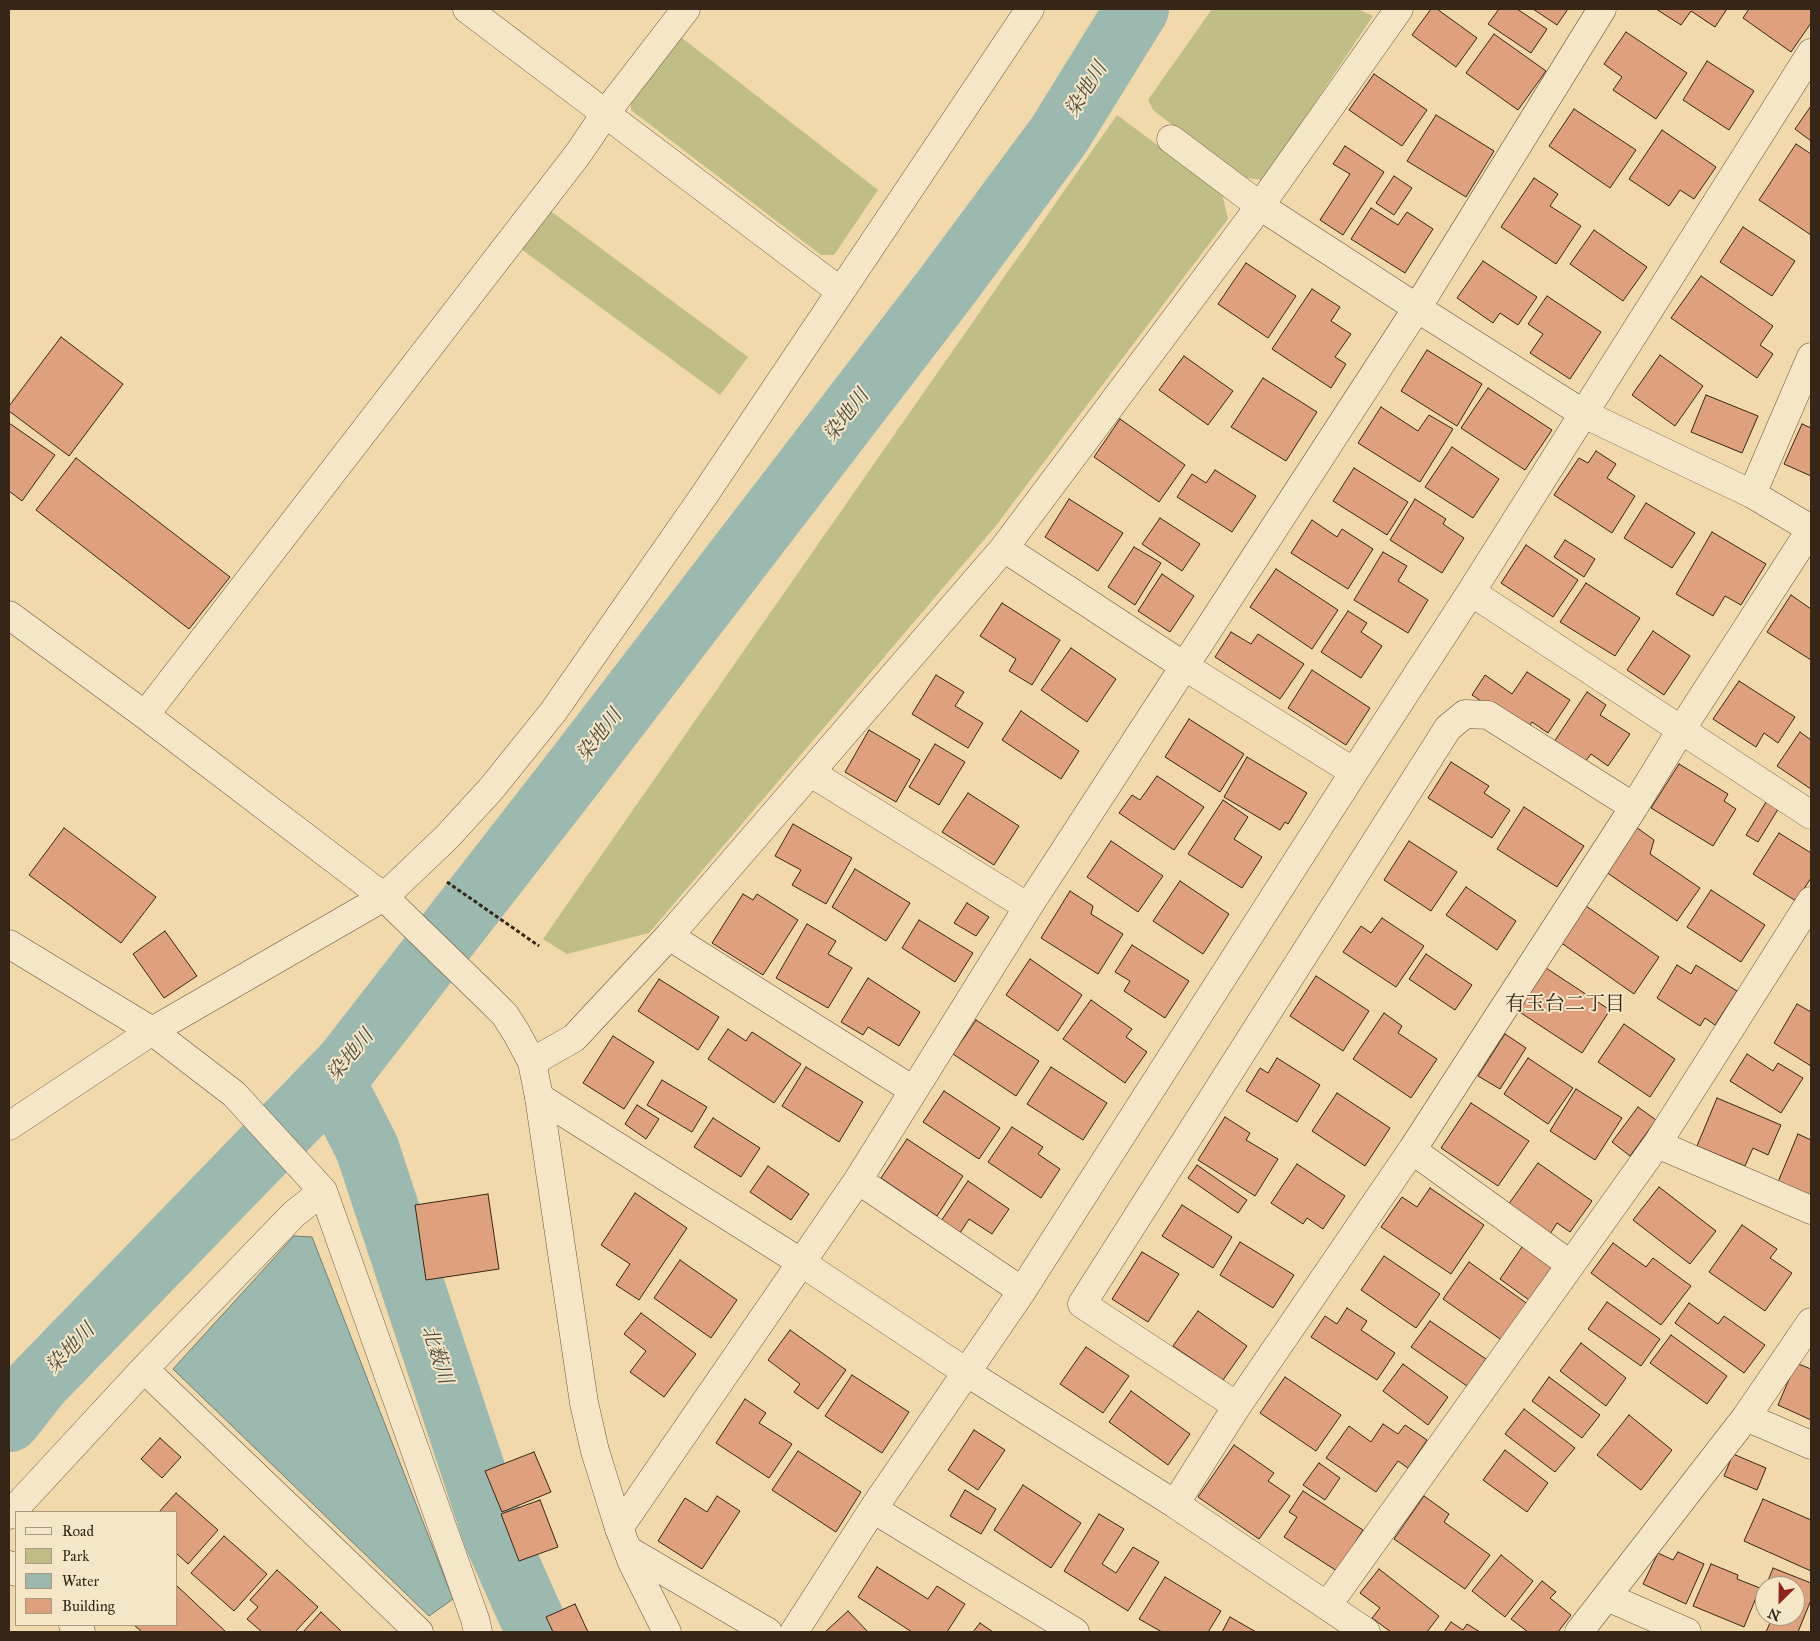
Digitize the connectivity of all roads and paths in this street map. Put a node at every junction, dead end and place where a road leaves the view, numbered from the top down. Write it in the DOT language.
graph roads {
  1 [pos="467,9"];
  2 [pos="686,9"];
  3 [pos="1030,9"];
  4 [pos="1400,9"];
  5 [pos="1602,9"];
  6 [pos="1811,54"];
  7 [pos="605,114"];
  8 [pos="1171,139"];
  9 [pos="1260,206"];
  10 [pos="840,291"];
  11 [pos="1417,308"];
  12 [pos="1811,357"];
  13 [pos="1584,414"];
  14 [pos="1752,494"];
  15 [pos="1811,529"];
  16 [pos="1004,548"];
  17 [pos="1471,592"];
  18 [pos="9,615"];
  19 [pos="1184,666"];
  20 [pos="145,715"];
  21 [pos="1681,730"];
  22 [pos="1354,772"];
  23 [pos="811,773"];
  24 [pos="1634,807"];
  25 [pos="1811,815"];
  26 [pos="447,881"];
  27 [pos="384,897"];
  28 [pos="1811,901"];
  29 [pos="1028,907"];
  30 [pos="668,936"];
  31 [pos="9,944"];
  32 [pos="539,946"];
  33 [pos="152,1030"];
  34 [pos="532,1062"];
  35 [pos="913,1090"];
  36 [pos="539,1097"];
  37 [pos="9,1126"];
  38 [pos="1656,1144"];
  39 [pos="1412,1150"];
  40 [pos="858,1180"];
  41 [pos="323,1191"];
  42 [pos="1811,1210"];
  43 [pos="802,1263"];
  44 [pos="1571,1264"];
  45 [pos="1022,1291"];
  46 [pos="1811,1322"];
  47 [pos="144,1369"];
  48 [pos="966,1372"];
  49 [pos="1237,1406"];
  50 [pos="1746,1417"];
  51 [pos="1811,1445"];
  52 [pos="1175,1504"];
  53 [pos="873,1509"];
  54 [pos="9,1515"];
  55 [pos="623,1539"];
  56 [pos="1607,1597"];
  57 [pos="1327,1606"];
  58 [pos="419,1632"];
  59 [pos="478,1632"];
  60 [pos="667,1632"];
  61 [pos="768,1632"];
  62 [pos="794,1632"];
  63 [pos="1075,1632"];
  64 [pos="1366,1632"];
  65 [pos="1580,1632"];
  66 [pos="1687,1632"];
  1 -- 7 [label="street"];
  2 -- 7 [label="street"];
  3 -- 10 [label="street"];
  4 -- 9 [label="street"];
  5 -- 11 [label="street"];
  6 -- 13 [label="street"];
  7 -- 10 [label="street"];
  7 -- 20 [label="street"];
  8 -- 9 [label="street"];
  9 -- 11 [label="street"];
  9 -- 16 [label="street"];
  10 -- 27 [label="street"];
  11 -- 13 [label="street"];
  11 -- 19 [label="street"];
  12 -- 14 [label="street"];
  13 -- 14 [label="street"];
  13 -- 17 [label="street"];
  14 -- 15 [label="street"];
  15 -- 21 [label="street"];
  16 -- 19 [label="street"];
  16 -- 23 [label="street"];
  17 -- 21 [label="street"];
  17 -- 22 [label="street"];
  18 -- 20 [label="street"];
  19 -- 22 [label="street"];
  19 -- 29 [label="street"];
  20 -- 27 [label="street"];
  21 -- 24 [label="street"];
  21 -- 25 [label="street"];
  22 -- 45 [label="street"];
  23 -- 29 [label="street"];
  23 -- 30 [label="street"];
  24 -- 39 [label="street"];
  24 -- 49 [label="street"];
  26 -- 32 [label="path"];
  27 -- 33 [label="street"];
  27 -- 34 [label="street"];
  28 -- 38 [label="street"];
  29 -- 35 [label="street"];
  30 -- 34 [label="street"];
  30 -- 35 [label="street"];
  31 -- 33 [label="street"];
  33 -- 37 [label="street"];
  33 -- 41 [label="street"];
  34 -- 36 [label="street"];
  35 -- 40 [label="street"];
  36 -- 43 [label="street"];
  36 -- 55 [label="street"];
  38 -- 42 [label="street"];
  38 -- 44 [label="street"];
  39 -- 44 [label="street"];
  39 -- 49 [label="street"];
  40 -- 43 [label="street"];
  40 -- 45 [label="street"];
  41 -- 47 [label="street"];
  41 -- 59 [label="street"];
  43 -- 48 [label="street"];
  43 -- 55 [label="street"];
  44 -- 57 [label="street"];
  45 -- 48 [label="street"];
  46 -- 50 [label="street"];
  47 -- 54 [label="street"];
  47 -- 58 [label="street"];
  48 -- 52 [label="street"];
  48 -- 53 [label="street"];
  49 -- 52 [label="street"];
  50 -- 51 [label="street"];
  50 -- 56 [label="street"];
  52 -- 57 [label="street"];
  53 -- 62 [label="street"];
  53 -- 63 [label="street"];
  55 -- 60 [label="street"];
  55 -- 61 [label="street"];
  56 -- 65 [label="street"];
  56 -- 66 [label="street"];
  57 -- 64 [label="street"];
}
